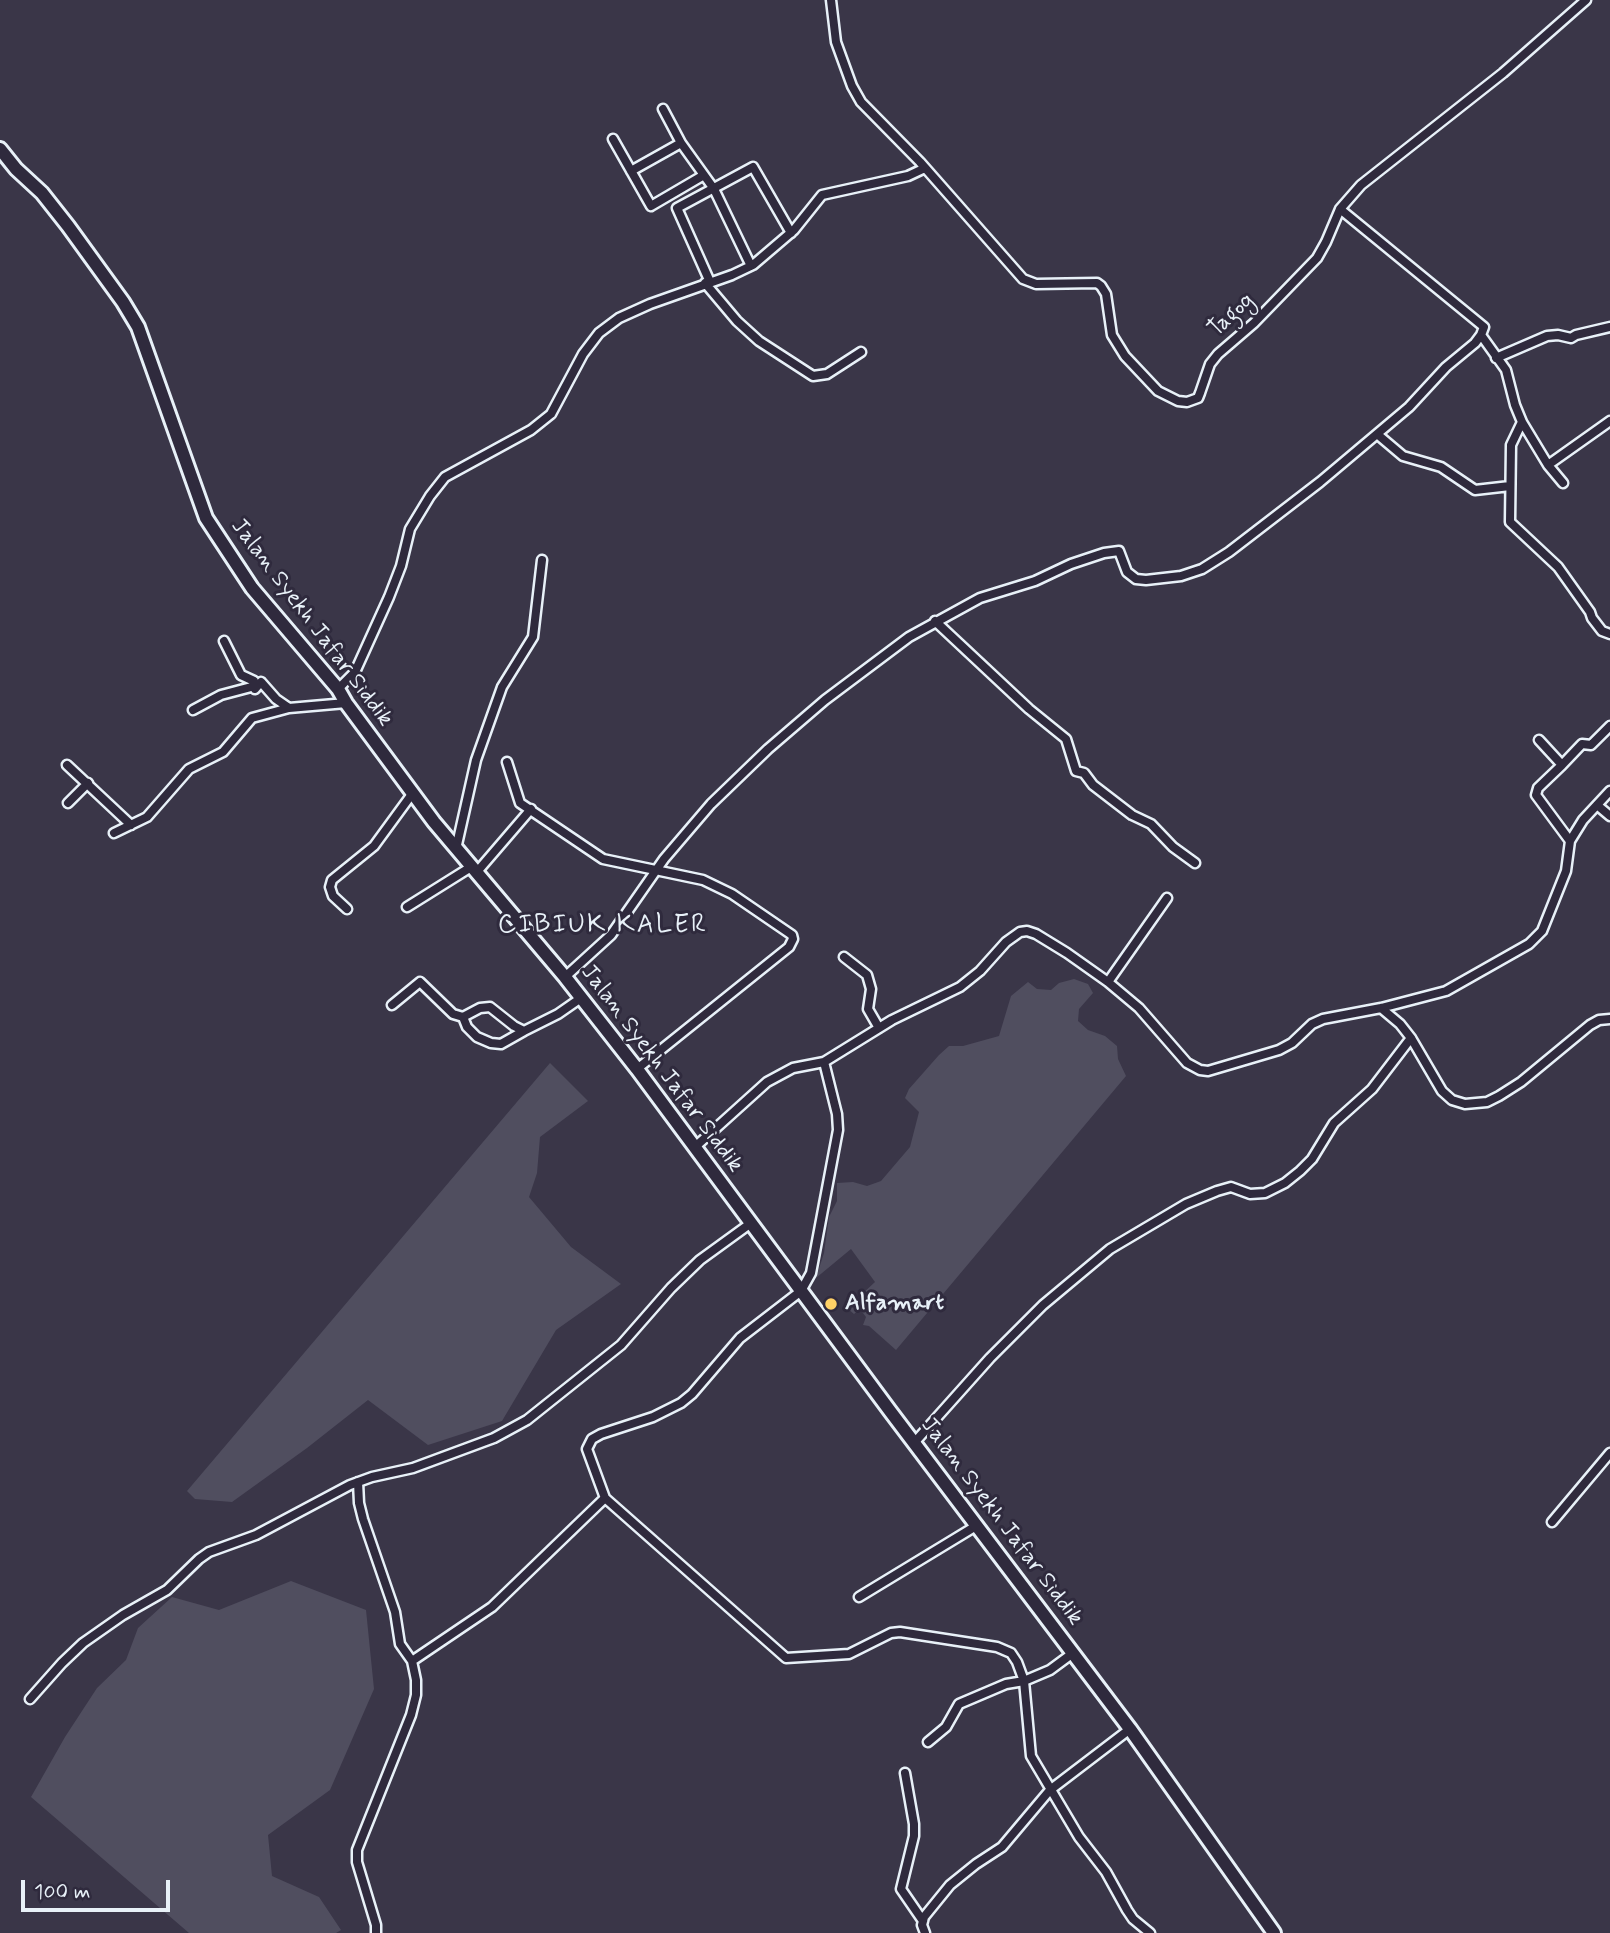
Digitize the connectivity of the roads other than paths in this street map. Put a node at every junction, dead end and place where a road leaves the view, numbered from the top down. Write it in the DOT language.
graph roads {
  1 [pos="831,0"];
  2 [pos="1586,0"];
  3 [pos="663,110"];
  4 [pos="613,138"];
  5 [pos="681,143"];
  6 [pos="0,149"];
  7 [pos="925,168"];
  8 [pos="631,171"];
  9 [pos="704,175"];
  10 [pos="714,189"];
  11 [pos="1340,209"];
  12 [pos="790,233"];
  13 [pos="751,266"];
  14 [pos="707,282"];
  15 [pos="1610,327"];
  16 [pos="1480,335"];
  17 [pos="861,352"];
  18 [pos="1496,358"];
  19 [pos="1610,421"];
  20 [pos="1522,422"];
  21 [pos="1377,435"];
  22 [pos="1548,465"];
  23 [pos="1563,483"];
  24 [pos="1510,486"];
  25 [pos="542,560"];
  26 [pos="935,621"];
  27 [pos="1610,634"];
  28 [pos="224,641"];
  29 [pos="255,686"];
  30 [pos="338,689"];
  31 [pos="346,703"];
  32 [pos="289,708"];
  33 [pos="194,710"];
  34 [pos="1610,726"];
  35 [pos="1539,740"];
  36 [pos="507,762"];
  37 [pos="67,765"];
  38 [pos="1562,765"];
  39 [pos="88,783"];
  40 [pos="1610,791"];
  41 [pos="412,794"];
  42 [pos="68,803"];
  43 [pos="1597,805"];
  44 [pos="531,809"];
  45 [pos="1610,816"];
  46 [pos="131,825"];
  47 [pos="114,833"];
  48 [pos="1570,841"];
  49 [pos="456,849"];
  50 [pos="1195,863"];
  51 [pos="656,869"];
  52 [pos="474,870"];
  53 [pos="1167,898"];
  54 [pos="407,907"];
  55 [pos="346,909"];
  56 [pos="844,957"];
  57 [pos="565,977"];
  58 [pos="1108,982"];
  59 [pos="581,998"];
  60 [pos="392,1006"];
  61 [pos="1381,1008"];
  62 [pos="463,1017"];
  63 [pos="1610,1019"];
  64 [pos="879,1028"];
  65 [pos="524,1031"];
  66 [pos="1411,1038"];
  67 [pos="824,1062"];
  68 [pos="637,1069"];
  69 [pos="695,1147"];
  70 [pos="751,1223"];
  71 [pos="801,1290"];
  72 [pos="914,1443"];
  73 [pos="1610,1453"];
  74 [pos="358,1482"];
  75 [pos="605,1498"];
  76 [pos="1552,1522"];
  77 [pos="976,1526"];
  78 [pos="859,1597"];
  79 [pos="1073,1653"];
  80 [pos="412,1661"];
  81 [pos="1024,1681"];
  82 [pos="30,1699"];
  83 [pos="1130,1728"];
  84 [pos="928,1742"];
  85 [pos="905,1773"];
  86 [pos="1050,1790"];
  87 [pos="923,1922"];
  88 [pos="376,1933"];
  89 [pos="925,1933"];
  90 [pos="1150,1933"];
  91 [pos="1274,1933"];
  1 -- 7 [label="street"];
  2 -- 11 [label="street, Tagog"];
  3 -- 5 [label="street"];
  4 -- 8 [label="street"];
  5 -- 8 [label="street"];
  5 -- 9 [label="street"];
  6 -- 30 [label="main road, Jalan Syekh Jafar Siddik"];
  7 -- 11 [label="street, Tagog"];
  7 -- 12 [label="street"];
  8 -- 9 [label="street"];
  9 -- 10 [label="street"];
  10 -- 12 [label="street"];
  10 -- 13 [label="street"];
  10 -- 14 [label="street"];
  11 -- 16 [label="street"];
  12 -- 13 [label="street"];
  13 -- 14 [label="street"];
  14 -- 17 [label="street"];
  14 -- 30 [label="street"];
  15 -- 18 [label="street"];
  16 -- 18 [label="street"];
  16 -- 21 [label="street"];
  18 -- 20 [label="street"];
  19 -- 22 [label="street"];
  20 -- 22 [label="street"];
  20 -- 24 [label="street"];
  21 -- 24 [label="street"];
  21 -- 26 [label="street"];
  22 -- 23 [label="street"];
  24 -- 27 [label="street"];
  25 -- 49 [label="street"];
  26 -- 50 [label="street"];
  26 -- 51 [label="street"];
  28 -- 29 [label="street"];
  29 -- 32 [label="street"];
  29 -- 33 [label="street"];
  30 -- 31 [label="main road, Jalan Syekh Jafar Siddik"];
  31 -- 32 [label="street"];
  31 -- 41 [label="main road, Jalan Syekh Jafar Siddik"];
  32 -- 46 [label="street"];
  34 -- 38 [label="street"];
  35 -- 38 [label="street"];
  36 -- 44 [label="street"];
  37 -- 39 [label="street"];
  38 -- 48 [label="street"];
  39 -- 42 [label="street"];
  39 -- 46 [label="street"];
  40 -- 43 [label="street"];
  41 -- 49 [label="main road, Jalan Syekh Jafar Siddik"];
  41 -- 55 [label="street"];
  43 -- 45 [label="street"];
  43 -- 48 [label="street"];
  44 -- 51 [label="street"];
  44 -- 52 [label="street"];
  46 -- 47 [label="street"];
  48 -- 61 [label="street"];
  49 -- 52 [label="main road, Jalan Syekh Jafar Siddik"];
  51 -- 57 [label="street"];
  51 -- 68 [label="street"];
  52 -- 54 [label="street"];
  52 -- 57 [label="main road, Jalan Syekh Jafar Siddik"];
  53 -- 58 [label="street"];
  56 -- 64 [label="street"];
  57 -- 59 [label="main road, Jalan Syekh Jafar Siddik"];
  58 -- 61 [label="street"];
  58 -- 64 [label="street"];
  59 -- 65 [label="street"];
  59 -- 68 [label="main road, Jalan Syekh Jafar Siddik"];
  60 -- 62 [label="street"];
  61 -- 66 [label="street"];
  62 -- 65 [label="street"];
  62 -- 65 [label="street"];
  63 -- 66 [label="street"];
  64 -- 67 [label="street"];
  66 -- 72 [label="street"];
  67 -- 69 [label="street"];
  67 -- 71 [label="street"];
  68 -- 69 [label="main road, Jalan Syekh Jafar Siddik"];
  69 -- 70 [label="main road, Jalan Syekh Jafar Siddik"];
  70 -- 71 [label="main road, Jalan Syekh Jafar Siddik"];
  70 -- 74 [label="street"];
  71 -- 72 [label="main road, Jalan Syekh Jafar Siddik"];
  71 -- 75 [label="street"];
  72 -- 77 [label="main road, Jalan Syekh Jafar Siddik"];
  73 -- 76 [label="street"];
  74 -- 80 [label="street"];
  74 -- 82 [label="street"];
  75 -- 80 [label="street"];
  75 -- 81 [label="street"];
  77 -- 78 [label="street"];
  77 -- 79 [label="main road, Jalan Syekh Jafar Siddik"];
  79 -- 81 [label="street"];
  79 -- 83 [label="main road, Jalan Syekh Jafar Siddik"];
  80 -- 88 [label="street"];
  81 -- 84 [label="street"];
  81 -- 86 [label="street"];
  83 -- 86 [label="street"];
  83 -- 91 [label="main road, Jalan Syekh Jafar Siddik"];
  85 -- 87 [label="street"];
  86 -- 87 [label="street"];
  86 -- 90 [label="street"];
  87 -- 89 [label="street"];
}
